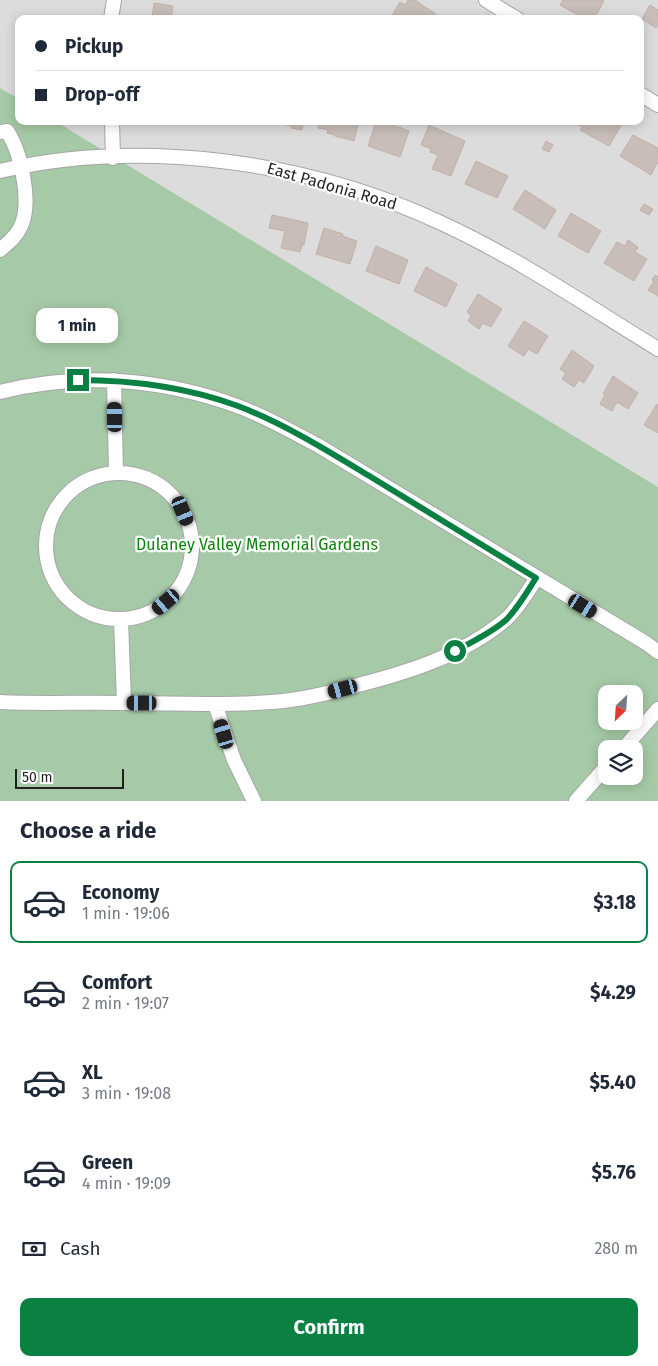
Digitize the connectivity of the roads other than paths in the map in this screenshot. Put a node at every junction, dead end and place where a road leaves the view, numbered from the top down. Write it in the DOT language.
graph roads {
  1 [pos="114,0"];
  2 [pos="486,0"];
  3 [pos="112,15"];
  4 [pos="510,15"];
  5 [pos="644,96"];
  6 [pos="658,104"];
  7 [pos="112,125"];
  8 [pos="0,132"];
  9 [pos="113,158"];
  10 [pos="21,166"];
  11 [pos="0,171"];
  12 [pos="0,250"];
  13 [pos="658,349"];
  14 [pos="114,380"];
  15 [pos="0,392"];
  16 [pos="116,473"];
  17 [pos="536,578"];
  18 [pos="121,620"];
  19 [pos="658,652"];
  20 [pos="0,702"];
  21 [pos="124,703"];
  22 [pos="214,704"];
  23 [pos="658,709"];
  24 [pos="631,740"];
  25 [pos="598,776"];
  26 [pos="254,801"];
  27 [pos="576,801"];
  1 -- 3 [label="street"];
  2 -- 4 [label="street"];
  5 -- 6 [label="street"];
  7 -- 9 [label="street"];
  8 -- 10 [label="street"];
  9 -- 10 [label="street, East Padonia Road"];
  9 -- 13 [label="street, East Padonia Road"];
  10 -- 11 [label="street, East Padonia Road"];
  10 -- 12 [label="street"];
  14 -- 15 [label="street"];
  14 -- 16 [label="street"];
  14 -- 17 [label="street"];
  16 -- 18 [label="street"];
  16 -- 18 [label="street"];
  17 -- 19 [label="street"];
  17 -- 22 [label="street"];
  18 -- 21 [label="street"];
  20 -- 21 [label="street"];
  21 -- 22 [label="street"];
  22 -- 26 [label="street"];
  23 -- 24 [label="street"];
  25 -- 27 [label="street"];
}
